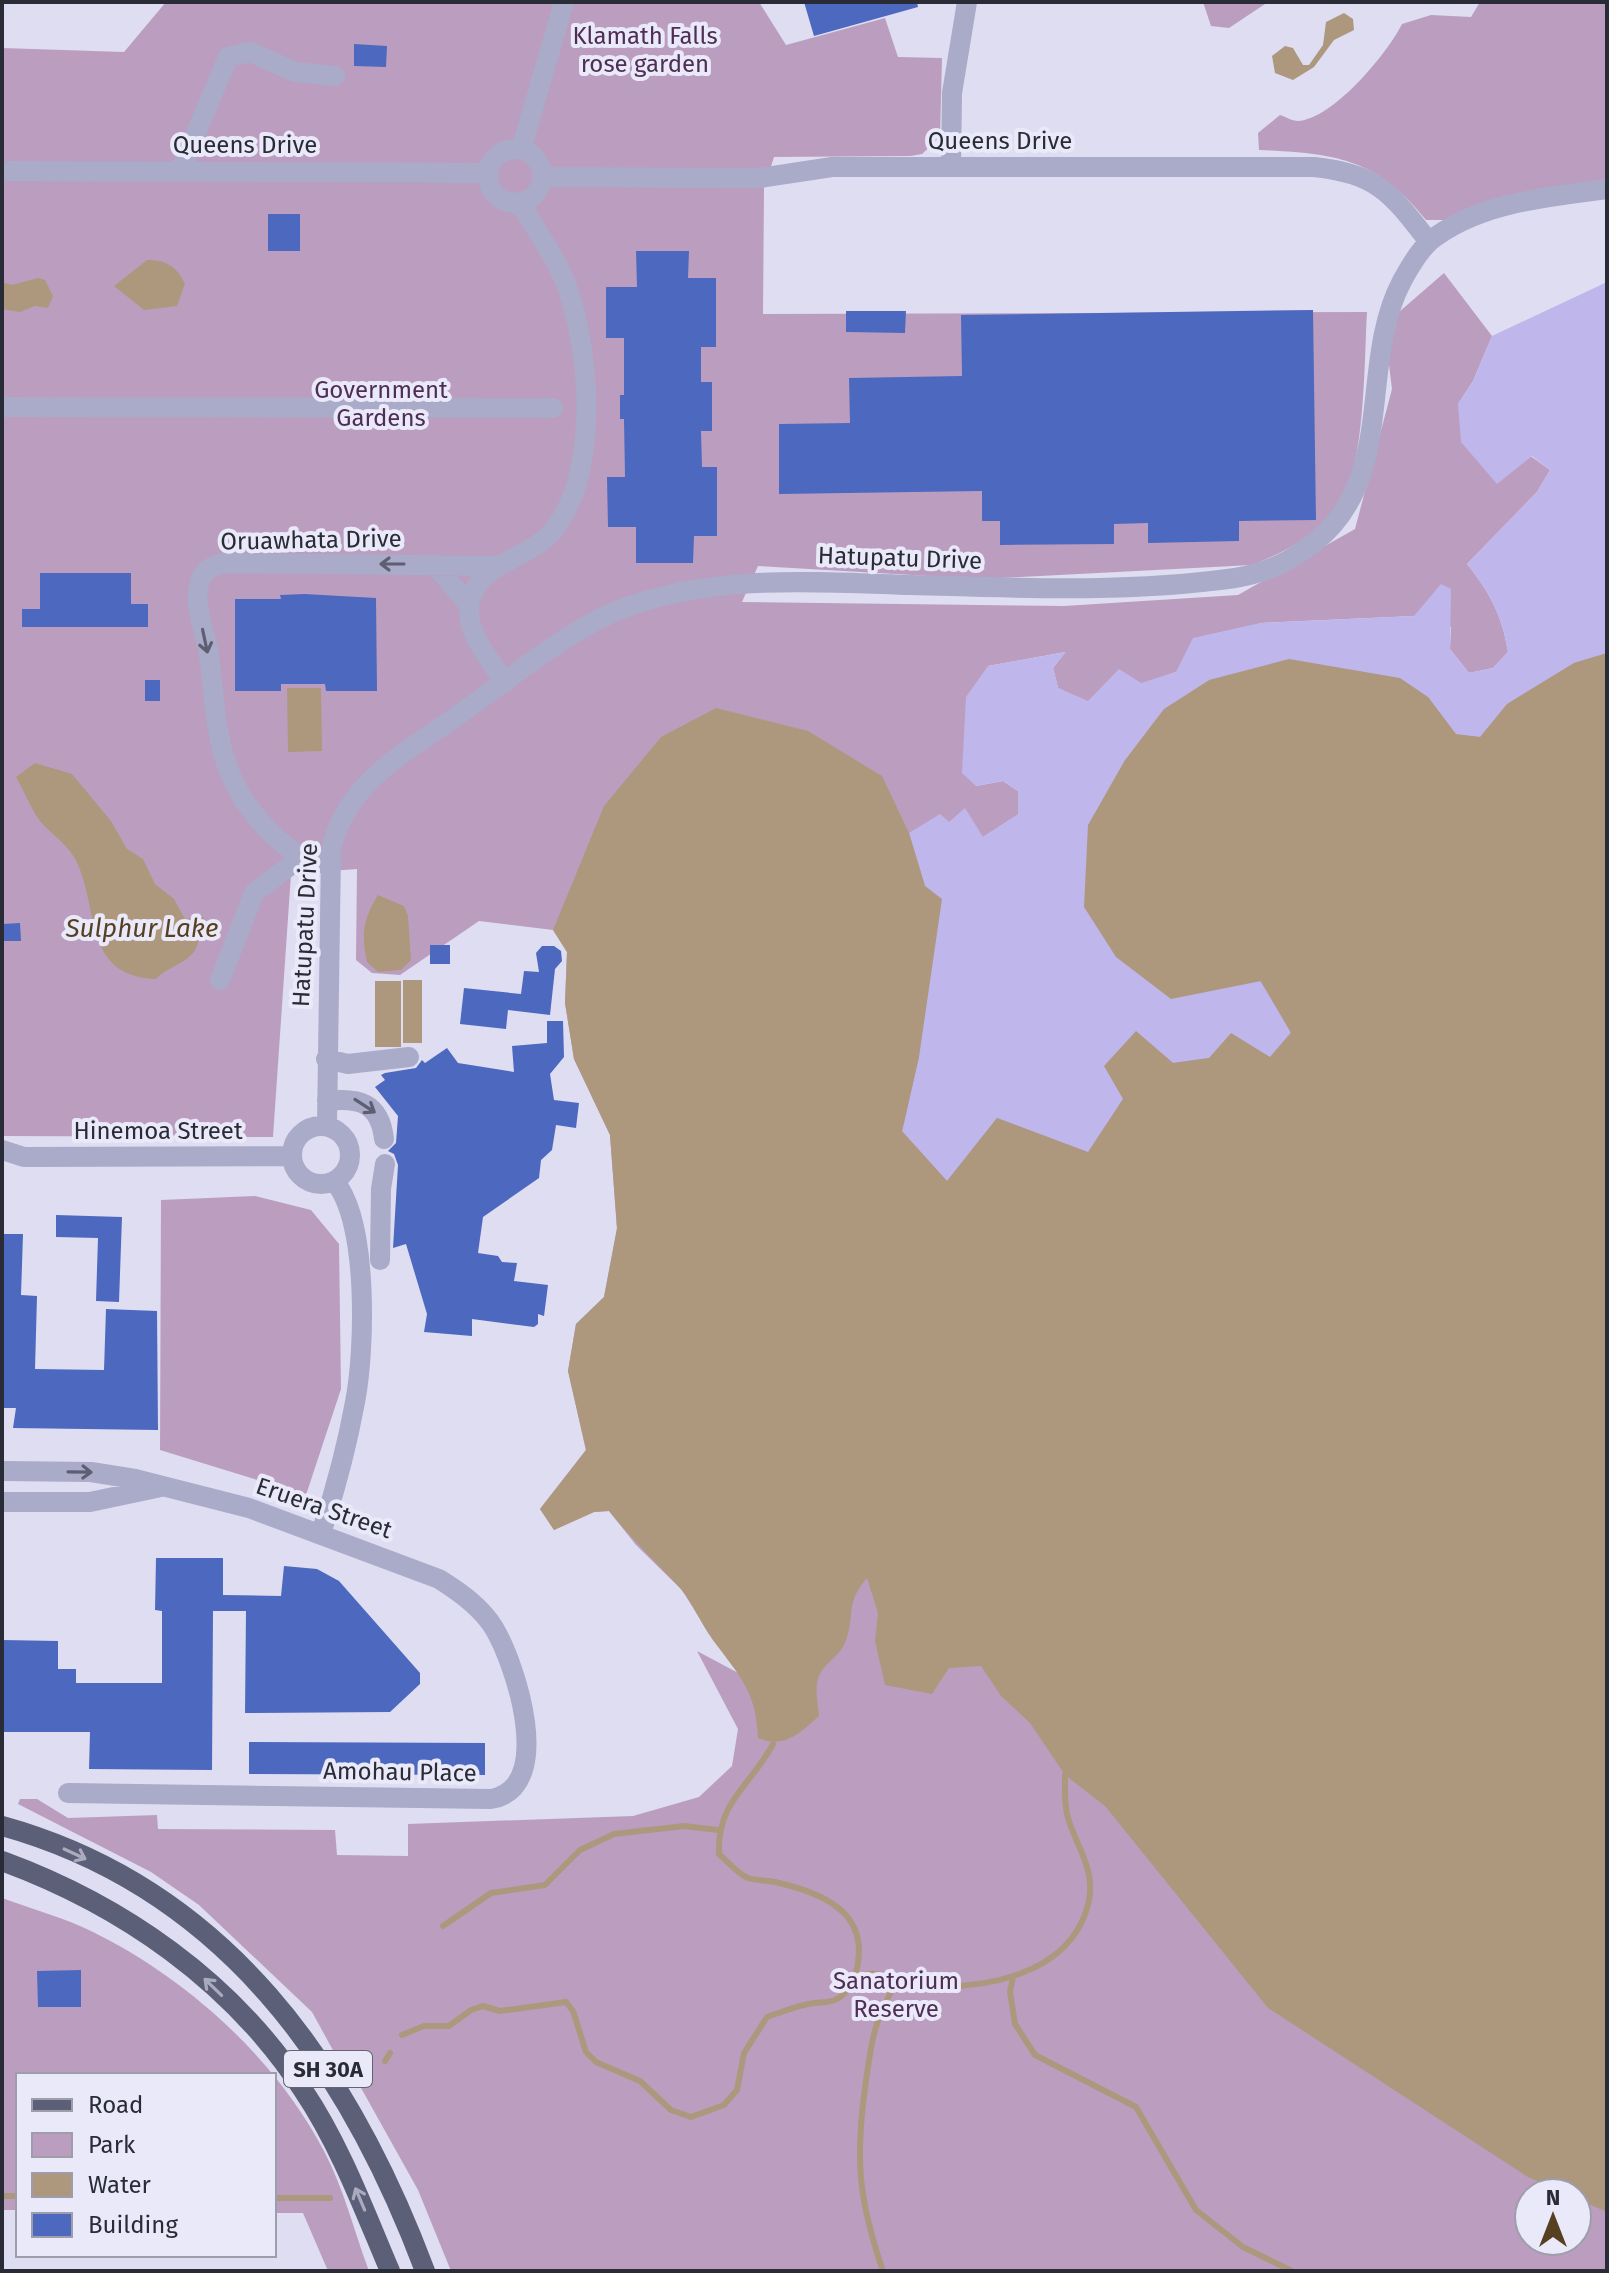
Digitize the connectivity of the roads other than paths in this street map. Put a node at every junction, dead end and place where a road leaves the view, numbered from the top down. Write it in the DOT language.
graph roads {
  1 [pos="564,2"];
  2 [pos="967,2"];
  3 [pos="335,76"];
  4 [pos="521,150"];
  5 [pos="951,167"];
  6 [pos="2,171"];
  7 [pos="180,171"];
  8 [pos="488,173"];
  9 [pos="542,177"];
  10 [pos="1607,189"];
  11 [pos="519,202"];
  12 [pos="1429,242"];
  13 [pos="2,407"];
  14 [pos="553,408"];
  15 [pos="435,565"];
  16 [pos="498,566"];
  17 [pos="469,605"];
  18 [pos="505,683"];
  19 [pos="300,858"];
  20 [pos="330,865"];
  21 [pos="220,980"];
  22 [pos="409,1057"];
  23 [pos="326,1059"];
  24 [pos="327,1101"];
  25 [pos="327,1126"];
  26 [pos="384,1139"];
  27 [pos="2,1150"];
  28 [pos="292,1156"];
  29 [pos="24,1157"];
  30 [pos="385,1164"];
  31 [pos="2,1165"];
  32 [pos="340,1187"];
  33 [pos="381,1189"];
  34 [pos="380,1212"];
  35 [pos="380,1260"];
  36 [pos="9,1471"];
  37 [pos="161,1487"];
  38 [pos="10,1502"];
  39 [pos="321,1533"];
  40 [pos="463,1595"];
  41 [pos="68,1793"];
  42 [pos="2,1826"];
  43 [pos="2,1861"];
  44 [pos="390,2271"];
  45 [pos="425,2271"];
  1 -- 4 [label="street"];
  2 -- 5 [label="street"];
  3 -- 7 [label="street"];
  4 -- 8 [label="street"];
  4 -- 9 [label="street"];
  5 -- 9 [label="street, Queens Drive"];
  5 -- 12 [label="street, Queens Drive"];
  6 -- 7 [label="street, Queens Drive"];
  7 -- 8 [label="street, Queens Drive"];
  8 -- 11 [label="street"];
  9 -- 11 [label="street"];
  10 -- 12 [label="street, Hatupatu Drive"];
  11 -- 16 [label="street, Oruawhata Drive"];
  12 -- 18 [label="street, Hatupatu Drive"];
  13 -- 14 [label="street"];
  15 -- 16 [label="street, Oruawhata Drive"];
  15 -- 17 [label="street"];
  15 -- 19 [label="street, Oruawhata Drive, one-way"];
  16 -- 17 [label="street, Oruawhata Drive"];
  17 -- 18 [label="street"];
  18 -- 20 [label="street, Hatupatu Drive"];
  19 -- 20 [label="street"];
  19 -- 21 [label="street"];
  20 -- 23 [label="street, Hatupatu Drive"];
  22 -- 23 [label="street"];
  23 -- 24 [label="street, Hatupatu Drive"];
  24 -- 25 [label="street, Hatupatu Drive"];
  24 -- 26 [label="street, one-way"];
  25 -- 28 [label="street"];
  25 -- 32 [label="street"];
  27 -- 29 [label="street, Hinemoa Street"];
  28 -- 29 [label="street, Hinemoa Street"];
  28 -- 32 [label="street"];
  29 -- 31 [label="street, Hinemoa Street"];
  30 -- 33 [label="street"];
  32 -- 33 [label="street"];
  32 -- 34 [label="street"];
  32 -- 39 [label="street"];
  33 -- 34 [label="street"];
  34 -- 35 [label="street"];
  36 -- 37 [label="street, Eruera Street, one-way"];
  36 -- 38 [label="street"];
  37 -- 38 [label="street, Eruera Street"];
  37 -- 39 [label="street, Eruera Street"];
  39 -- 40 [label="street, Eruera Street"];
  40 -- 41 [label="street, Amohau Place"];
  42 -- 45 [label="main road, SH 30A, one-way"];
  44 -- 43 [label="main road, SH 30A, one-way"];
}
